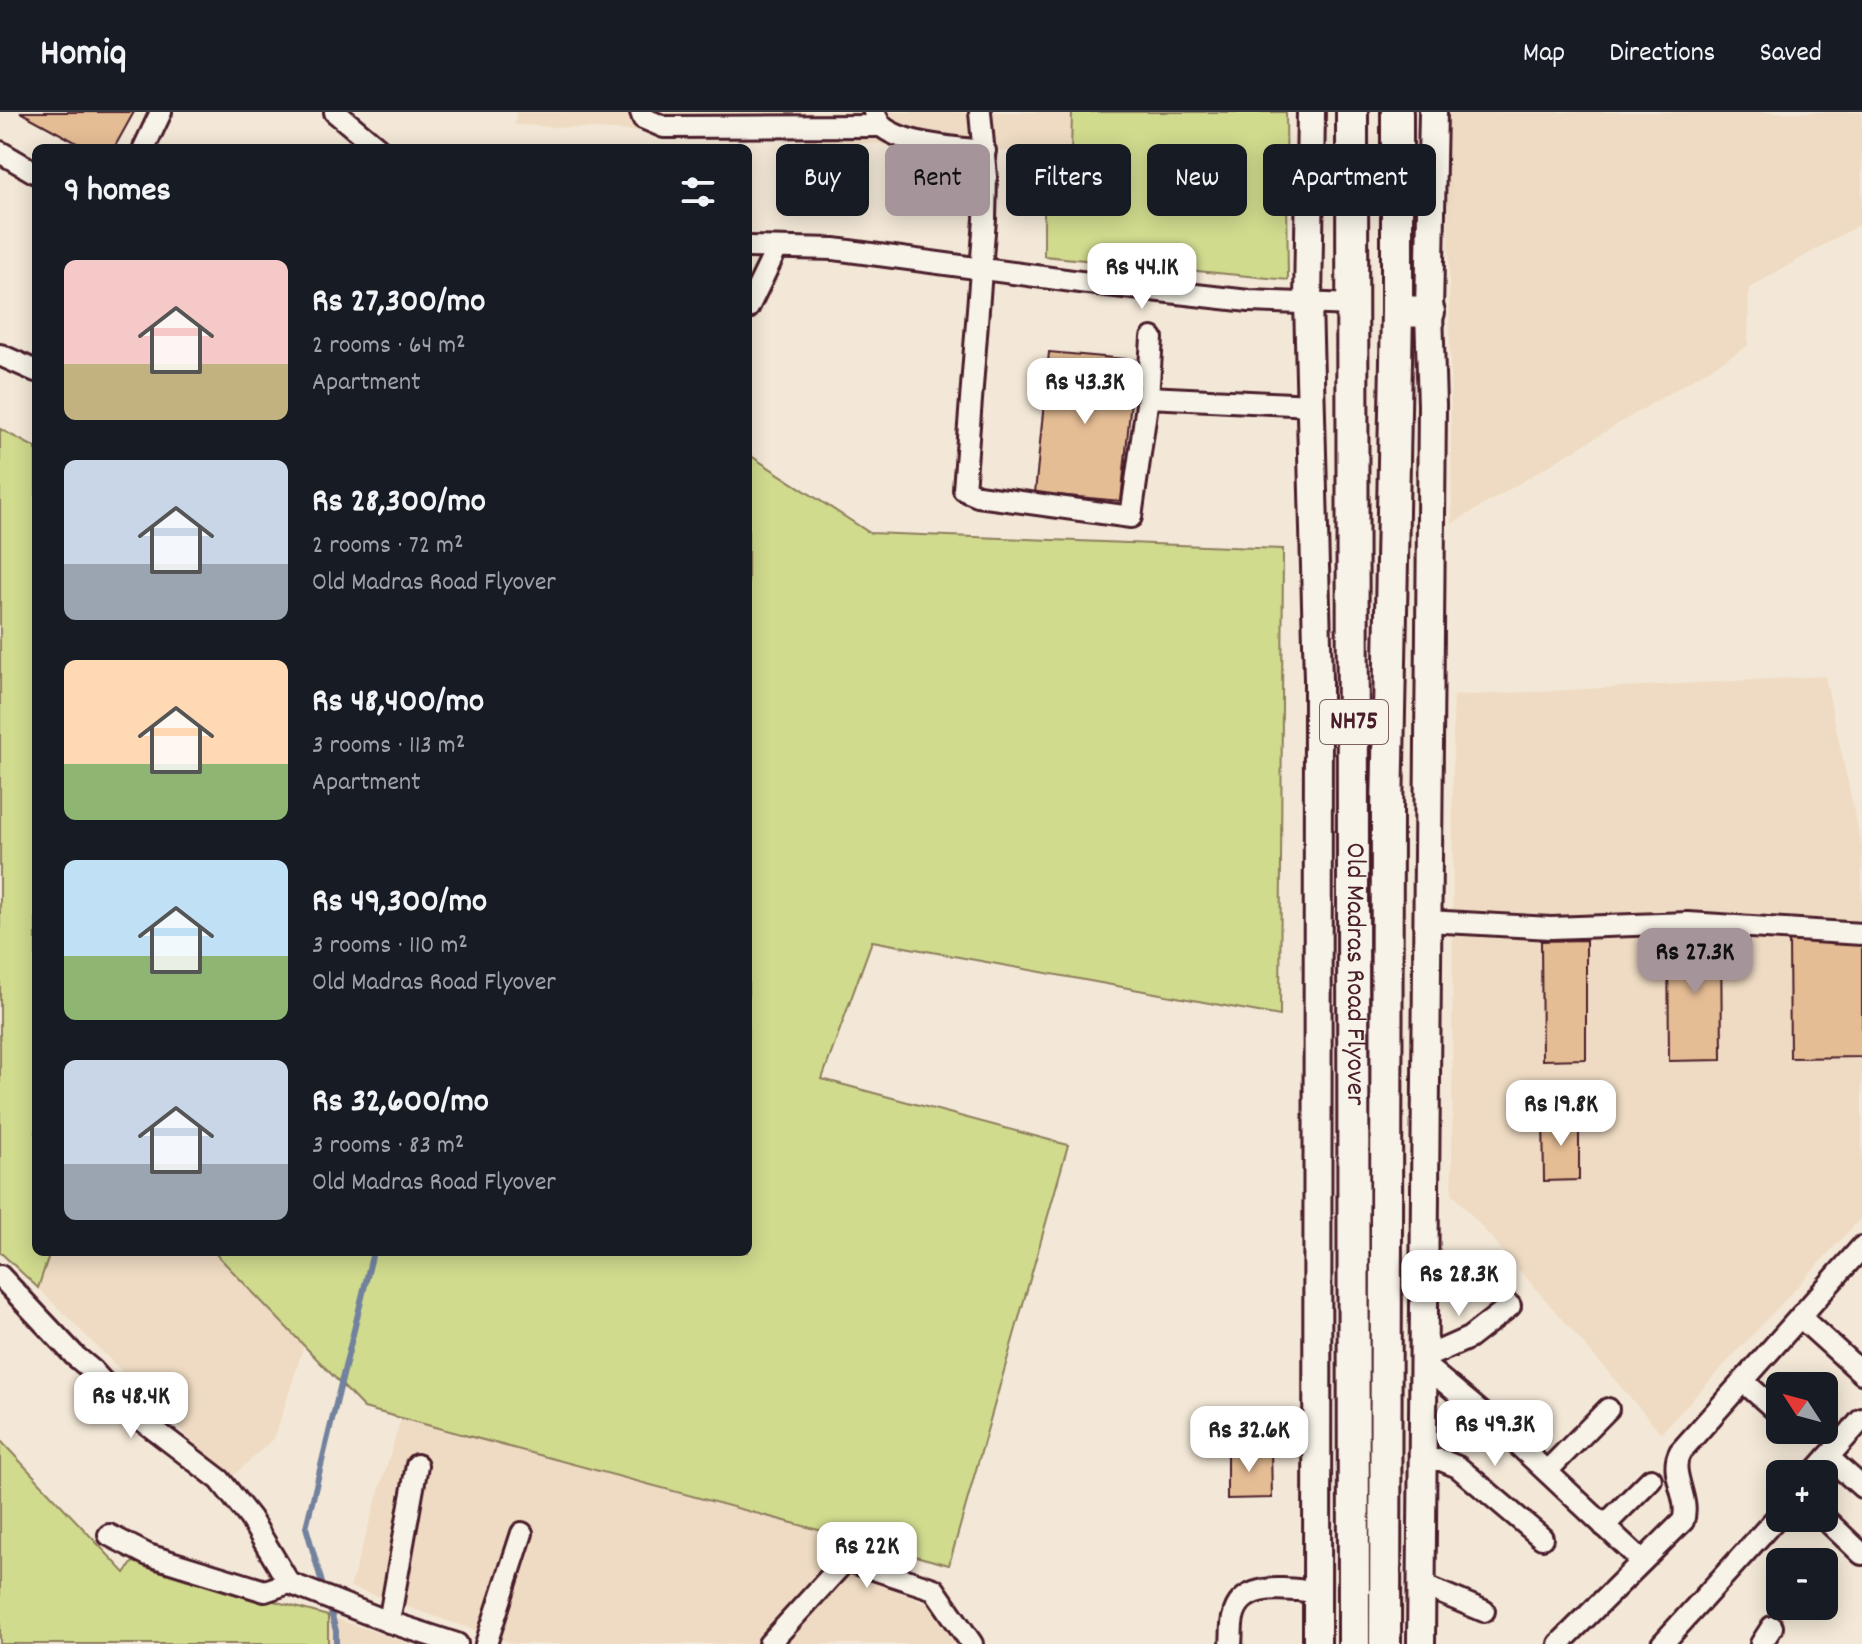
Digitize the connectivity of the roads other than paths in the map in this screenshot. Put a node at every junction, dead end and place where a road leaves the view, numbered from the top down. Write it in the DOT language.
graph roads {
  1 [pos="161,112"];
  2 [pos="335,112"];
  3 [pos="641,112"];
  4 [pos="980,112"];
  5 [pos="1311,112"];
  6 [pos="1352,112"];
  7 [pos="1397,112"];
  8 [pos="1433,112"];
  9 [pos="878,119"];
  10 [pos="146,144"];
  11 [pos="373,144"];
  12 [pos="941,144"];
  13 [pos="984,144"];
  14 [pos="0,152"];
  15 [pos="32,171"];
  16 [pos="985,216"];
  17 [pos="752,247"];
  18 [pos="777,248"];
  19 [pos="981,269"];
  20 [pos="752,300"];
  21 [pos="1308,302"];
  22 [pos="1354,305"];
  23 [pos="1397,311"];
  24 [pos="1429,312"];
  25 [pos="1152,338"];
  26 [pos="0,355"];
  27 [pos="32,369"];
  28 [pos="1148,397"];
  29 [pos="1312,405"];
  30 [pos="1427,921"];
  31 [pos="1862,934"];
  32 [pos="1862,1247"];
  33 [pos="0,1276"];
  34 [pos="1510,1306"];
  35 [pos="1800,1317"];
  36 [pos="1424,1362"];
  37 [pos="1862,1373"];
  38 [pos="1743,1381"];
  39 [pos="1766,1402"];
  40 [pos="1608,1409"];
  41 [pos="1862,1419"];
  42 [pos="1828,1457"];
  43 [pos="1423,1460"];
  44 [pos="1825,1460"];
  45 [pos="417,1465"];
  46 [pos="1547,1471"];
  47 [pos="1651,1479"];
  48 [pos="1862,1487"];
  49 [pos="1604,1526"];
  50 [pos="1766,1529"];
  51 [pos="1838,1531"];
  52 [pos="522,1533"];
  53 [pos="109,1535"];
  54 [pos="1542,1538"];
  55 [pos="1862,1554"];
  56 [pos="1642,1561"];
  57 [pos="289,1583"];
  58 [pos="1422,1585"];
  59 [pos="1318,1592"];
  60 [pos="1484,1611"];
  61 [pos="389,1622"];
  62 [pos="457,1644"];
  63 [pos="486,1644"];
  64 [pos="769,1644"];
  65 [pos="972,1644"];
  66 [pos="1231,1644"];
  67 [pos="1317,1644"];
  68 [pos="1354,1644"];
  69 [pos="1385,1644"];
  70 [pos="1421,1644"];
  71 [pos="1559,1644"];
  72 [pos="1662,1644"];
  1 -- 10 [label="street"];
  2 -- 11 [label="street"];
  3 -- 9 [label="street"];
  4 -- 13 [label="street"];
  5 -- 21 [label="main road"];
  6 -- 22 [label="highway, NH75"];
  7 -- 23 [label="highway, NH75"];
  8 -- 24 [label="main road"];
  9 -- 12 [label="street"];
  14 -- 15 [label="street"];
  16 -- 19 [label="street"];
  17 -- 18 [label="street"];
  18 -- 19 [label="street"];
  18 -- 20 [label="street"];
  19 -- 21 [label="street"];
  19 -- 28 [label="street"];
  21 -- 22 [label="street"];
  21 -- 29 [label="main road"];
  22 -- 68 [label="highway, Old Madras Road Flyover / NH75"];
  23 -- 24 [label="highway"];
  23 -- 69 [label="highway, Old Madras Road Flyover / NH75"];
  24 -- 30 [label="main road"];
  25 -- 28 [label="street"];
  26 -- 27 [label="street"];
  28 -- 29 [label="street"];
  29 -- 59 [label="main road"];
  30 -- 31 [label="street"];
  30 -- 36 [label="main road"];
  32 -- 35 [label="street"];
  33 -- 57 [label="street"];
  34 -- 36 [label="street"];
  35 -- 37 [label="street"];
  35 -- 38 [label="street"];
  36 -- 43 [label="main road"];
  36 -- 46 [label="street"];
  38 -- 39 [label="street"];
  38 -- 56 [label="street"];
  40 -- 46 [label="street"];
  41 -- 42 [label="street"];
  42 -- 44 [label="street"];
  42 -- 48 [label="street"];
  43 -- 54 [label="street"];
  43 -- 58 [label="main road"];
  45 -- 61 [label="street"];
  46 -- 49 [label="street"];
  47 -- 49 [label="street"];
  49 -- 56 [label="street"];
  50 -- 72 [label="street"];
  51 -- 55 [label="street"];
  52 -- 63 [label="street"];
  53 -- 57 [label="street"];
  56 -- 71 [label="street"];
  57 -- 61 [label="street"];
  58 -- 60 [label="street"];
  58 -- 70 [label="main road"];
  59 -- 66 [label="street"];
  59 -- 67 [label="main road"];
  61 -- 62 [label="street"];
  64 -- 65 [label="street"];
}
